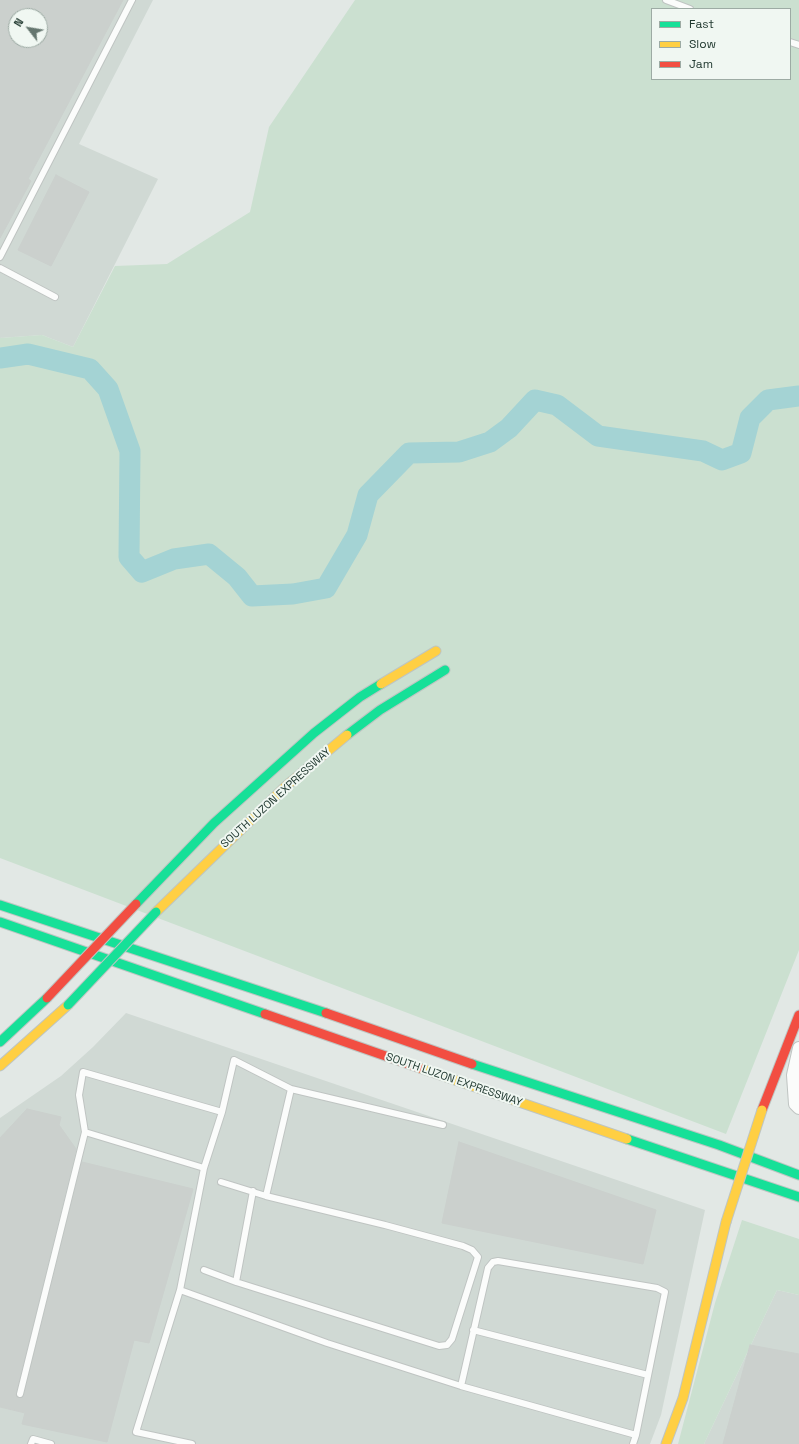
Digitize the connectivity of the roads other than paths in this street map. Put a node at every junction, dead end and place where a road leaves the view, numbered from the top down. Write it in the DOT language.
graph roads {
  1 [pos="132,0"];
  2 [pos="666,0"];
  3 [pos="687,8"];
  4 [pos="0,257"];
  5 [pos="0,268"];
  6 [pos="55,297"];
  7 [pos="436,651"];
  8 [pos="445,670"];
  9 [pos="0,905"];
  10 [pos="0,922"];
  11 [pos="798,1024"];
  12 [pos="0,1042"];
  13 [pos="799,1048"];
  14 [pos="0,1066"];
  15 [pos="291,1089"];
  16 [pos="799,1108"];
  17 [pos="222,1112"];
  18 [pos="443,1125"];
  19 [pos="86,1132"];
  20 [pos="204,1168"];
  21 [pos="799,1175"];
  22 [pos="221,1182"];
  23 [pos="254,1191"];
  24 [pos="266,1196"];
  25 [pos="799,1197"];
  26 [pos="204,1270"];
  27 [pos="236,1282"];
  28 [pos="180,1290"];
  29 [pos="473,1330"];
  30 [pos="648,1375"];
  31 [pos="461,1386"];
  32 [pos="20,1394"];
  33 [pos="636,1436"];
  34 [pos="31,1444"];
  35 [pos="51,1444"];
  36 [pos="192,1444"];
  37 [pos="633,1444"];
  38 [pos="666,1444"];
  1 -- 4 [label="lane"];
  2 -- 3 [label="lane"];
  5 -- 6 [label="lane"];
  7 -- 12 [label="main road, bridge"];
  8 -- 14 [label="main road, SOUTH LUZON EXPRESSWAY, bridge"];
  9 -- 21 [label="main road, SOUTH LUZON EXPRESSWAY"];
  10 -- 25 [label="main road, SOUTH LUZON EXPRESSWAY"];
  11 -- 38 [label="main road, bridge"];
  13 -- 16 [label="street"];
  15 -- 17 [label="lane"];
  15 -- 18 [label="lane"];
  15 -- 24 [label="lane"];
  17 -- 19 [label="lane"];
  17 -- 20 [label="lane"];
  19 -- 20 [label="lane"];
  19 -- 32 [label="lane"];
  20 -- 28 [label="lane"];
  22 -- 23 [label="lane"];
  23 -- 24 [label="lane"];
  23 -- 27 [label="lane"];
  24 -- 27 [label="lane"];
  26 -- 27 [label="lane"];
  28 -- 31 [label="lane"];
  28 -- 36 [label="lane"];
  29 -- 30 [label="lane"];
  29 -- 30 [label="lane"];
  29 -- 31 [label="lane"];
  30 -- 33 [label="lane"];
  31 -- 33 [label="lane"];
  33 -- 37 [label="lane"];
  34 -- 35 [label="lane"];
}
